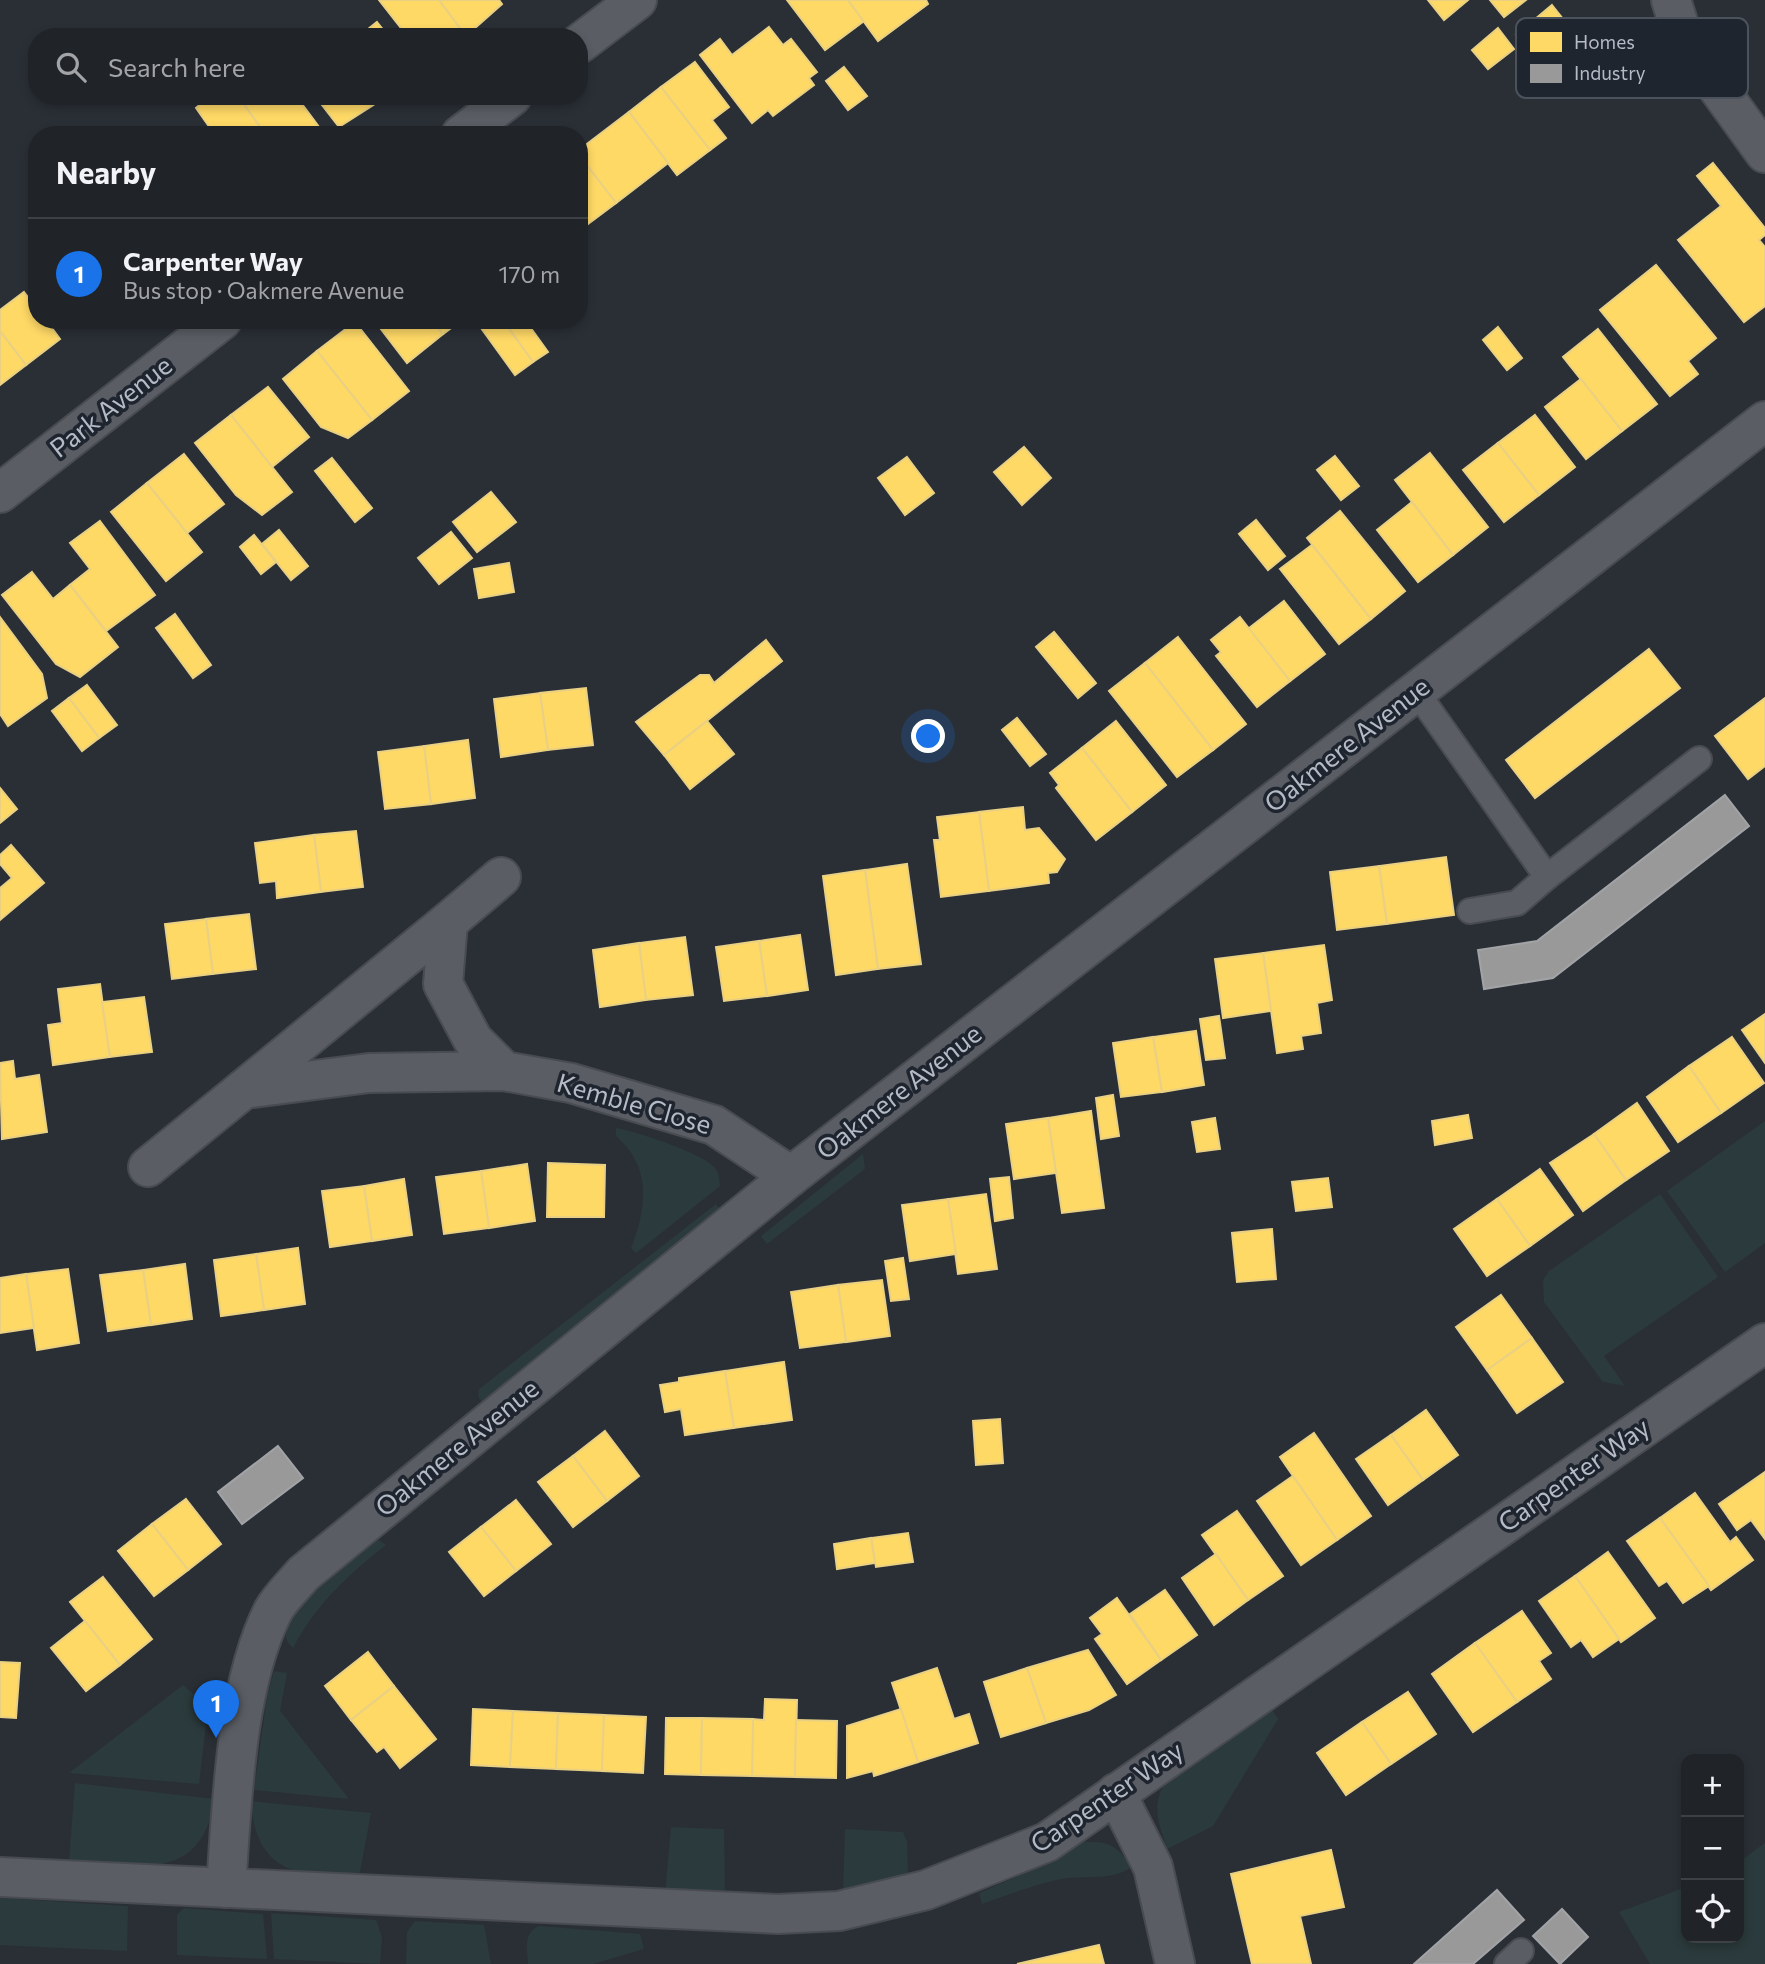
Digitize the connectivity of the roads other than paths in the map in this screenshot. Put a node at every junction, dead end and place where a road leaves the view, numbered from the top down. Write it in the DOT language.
graph roads {
  1 [pos="637,0"];
  2 [pos="1671,0"];
  3 [pos="1677,18"];
  4 [pos="588,37"];
  5 [pos="1725,98"];
  6 [pos="500,105"];
  7 [pos="473,126"];
  8 [pos="1765,153"];
  9 [pos="210,329"];
  10 [pos="1765,421"];
  11 [pos="0,493"];
  12 [pos="1416,691"];
  13 [pos="1699,760"];
  14 [pos="501,877"];
  15 [pos="1547,877"];
  16 [pos="1470,911"];
  17 [pos="448,922"];
  18 [pos="504,1071"];
  19 [pos="244,1089"];
  20 [pos="148,1167"];
  21 [pos="791,1176"];
  22 [pos="1765,1343"];
  23 [pos="1116,1793"];
  24 [pos="0,1877"];
  25 [pos="226,1888"];
  26 [pos="1175,1964"];
  1 -- 4 [label="street"];
  2 -- 3 [label="street"];
  5 -- 8 [label="street"];
  6 -- 7 [label="street"];
  9 -- 11 [label="street, Park Avenue"];
  10 -- 12 [label="street, Oakmere Avenue"];
  12 -- 15 [label="lane"];
  12 -- 21 [label="street, Oakmere Avenue"];
  13 -- 15 [label="lane"];
  14 -- 17 [label="street"];
  15 -- 16 [label="lane"];
  17 -- 18 [label="street"];
  17 -- 19 [label="street"];
  18 -- 19 [label="street, Kemble Close"];
  18 -- 21 [label="street, Kemble Close"];
  19 -- 20 [label="street"];
  21 -- 25 [label="street, Oakmere Avenue"];
  22 -- 23 [label="street, Carpenter Way"];
  23 -- 25 [label="street, Carpenter Way"];
  23 -- 26 [label="street"];
  24 -- 25 [label="street, Carpenter Way"];
}
